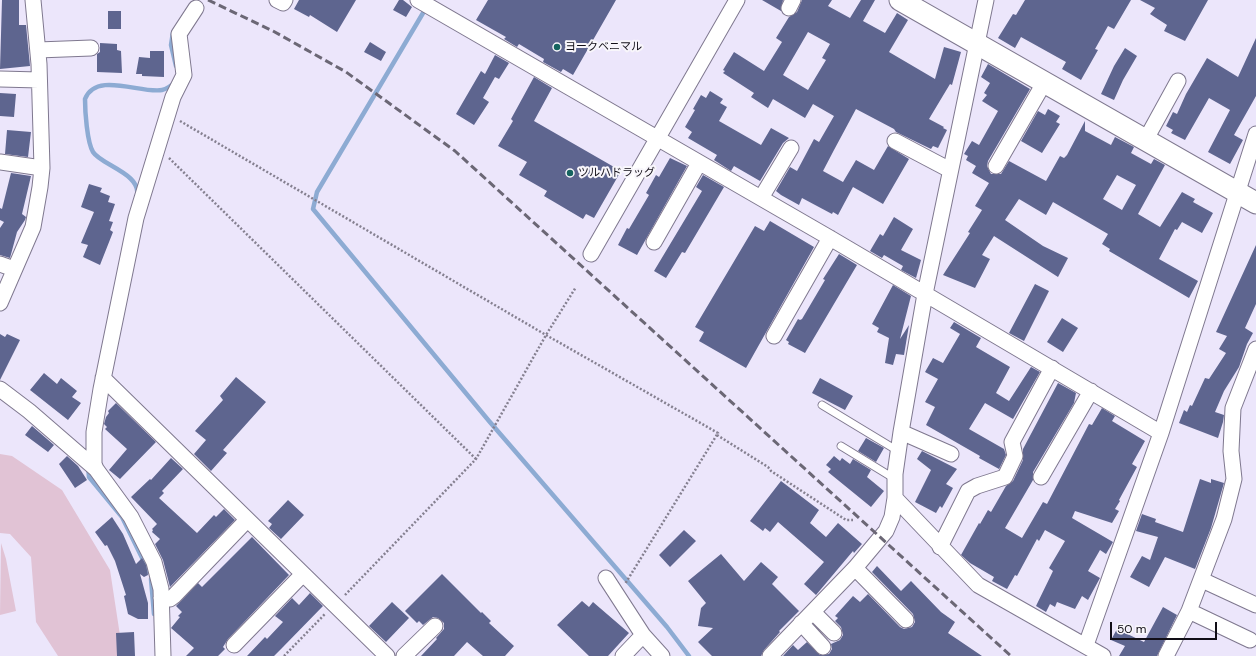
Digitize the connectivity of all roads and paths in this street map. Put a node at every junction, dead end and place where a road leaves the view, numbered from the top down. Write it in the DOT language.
graph roads {
  1 [pos="33,0"];
  2 [pos="277,0"];
  3 [pos="285,0"];
  4 [pos="418,0"];
  5 [pos="737,0"];
  6 [pos="900,0"];
  7 [pos="986,0"];
  8 [pos="196,8"];
  9 [pos="978,45"];
  10 [pos="91,48"];
  11 [pos="38,50"];
  12 [pos="0,79"];
  13 [pos="40,80"];
  14 [pos="1178,81"];
  15 [pos="1044,83"];
  16 [pos="168,114"];
  17 [pos="1256,134"];
  18 [pos="658,139"];
  19 [pos="895,141"];
  20 [pos="1145,141"];
  21 [pos="157,147"];
  22 [pos="791,148"];
  23 [pos="0,162"];
  24 [pos="699,163"];
  25 [pos="996,166"];
  26 [pos="42,168"];
  27 [pos="950,170"];
  28 [pos="761,198"];
  29 [pos="1247,199"];
  30 [pos="830,238"];
  31 [pos="654,242"];
  32 [pos="591,254"];
  33 [pos="7,266"];
  34 [pos="576,287"];
  35 [pos="926,294"];
  36 [pos="0,303"];
  37 [pos="546,336"];
  38 [pos="774,336"];
  39 [pos="1256,348"];
  40 [pos="1052,368"];
  41 [pos="103,378"];
  42 [pos="0,389"];
  43 [pos="1091,391"];
  44 [pos="822,405"];
  45 [pos="901,432"];
  46 [pos="1161,433"];
  47 [pos="717,435"];
  48 [pos="841,446"];
  49 [pos="898,451"];
  50 [pos="951,454"];
  51 [pos="476,459"];
  52 [pos="93,466"];
  53 [pos="1041,477"];
  54 [pos="895,479"];
  55 [pos="895,498"];
  56 [pos="247,520"];
  57 [pos="853,520"];
  58 [pos="940,547"];
  59 [pos="855,568"];
  60 [pos="303,574"];
  61 [pos="606,578"];
  62 [pos="1202,580"];
  63 [pos="618,596"];
  64 [pos="161,598"];
  65 [pos="335,605"];
  66 [pos="1256,605"];
  67 [pos="1189,611"];
  68 [pos="813,612"];
  69 [pos="906,620"];
  70 [pos="801,623"];
  71 [pos="435,626"];
  72 [pos="834,633"];
  73 [pos="643,635"];
  74 [pos="1250,640"];
  75 [pos="234,645"];
  76 [pos="1086,645"];
  77 [pos="823,647"];
  78 [pos="163,656"];
  79 [pos="284,656"];
  80 [pos="387,656"];
  81 [pos="404,656"];
  82 [pos="623,656"];
  83 [pos="662,656"];
  84 [pos="770,656"];
  85 [pos="1103,656"];
  86 [pos="1166,656"];
  1 -- 11 [label="street"];
  2 -- 3 [label="street"];
  4 -- 18 [label="street"];
  5 -- 18 [label="street"];
  6 -- 9 [label="street"];
  7 -- 9 [label="street"];
  8 -- 16 [label="street"];
  9 -- 15 [label="street"];
  9 -- 27 [label="street"];
  10 -- 11 [label="street"];
  11 -- 13 [label="street"];
  12 -- 13 [label="street"];
  13 -- 26 [label="street"];
  14 -- 20 [label="street"];
  15 -- 20 [label="street"];
  15 -- 25 [label="street"];
  16 -- 21 [label="street"];
  16 -- 37 [label="path"];
  17 -- 29 [label="street"];
  18 -- 24 [label="street"];
  18 -- 32 [label="street"];
  19 -- 27 [label="street"];
  20 -- 29 [label="street"];
  21 -- 41 [label="street"];
  21 -- 51 [label="path"];
  22 -- 28 [label="street"];
  23 -- 26 [label="street"];
  24 -- 28 [label="street"];
  24 -- 31 [label="street"];
  26 -- 33 [label="street"];
  27 -- 35 [label="street"];
  28 -- 30 [label="street"];
  29 -- 46 [label="street"];
  30 -- 35 [label="street"];
  30 -- 38 [label="street"];
  33 -- 36 [label="street"];
  34 -- 37 [label="path"];
  35 -- 40 [label="street"];
  35 -- 45 [label="street"];
  37 -- 47 [label="path"];
  37 -- 51 [label="path"];
  39 -- 62 [label="street"];
  40 -- 43 [label="street"];
  40 -- 58 [label="street"];
  41 -- 52 [label="street"];
  41 -- 56 [label="street"];
  42 -- 52 [label="street"];
  43 -- 46 [label="street"];
  43 -- 53 [label="street"];
  44 -- 49 [label="lane"];
  45 -- 49 [label="street"];
  45 -- 50 [label="street"];
  46 -- 76 [label="street"];
  47 -- 57 [label="path"];
  47 -- 63 [label="path"];
  48 -- 54 [label="lane"];
  49 -- 54 [label="street"];
  51 -- 65 [label="path"];
  52 -- 64 [label="street"];
  54 -- 55 [label="street"];
  55 -- 58 [label="street"];
  55 -- 59 [label="street"];
  56 -- 60 [label="street"];
  56 -- 64 [label="street"];
  58 -- 76 [label="street"];
  59 -- 68 [label="street"];
  59 -- 69 [label="street"];
  60 -- 65 [label="street"];
  60 -- 75 [label="street"];
  61 -- 63 [label="street"];
  62 -- 66 [label="street"];
  62 -- 67 [label="street"];
  63 -- 73 [label="street"];
  64 -- 78 [label="street"];
  65 -- 79 [label="path"];
  65 -- 80 [label="street"];
  67 -- 74 [label="street"];
  67 -- 86 [label="street"];
  68 -- 70 [label="street"];
  68 -- 72 [label="street"];
  70 -- 77 [label="street"];
  70 -- 84 [label="street"];
  71 -- 81 [label="street"];
  73 -- 82 [label="street"];
  73 -- 83 [label="street"];
  76 -- 85 [label="street"];
}
